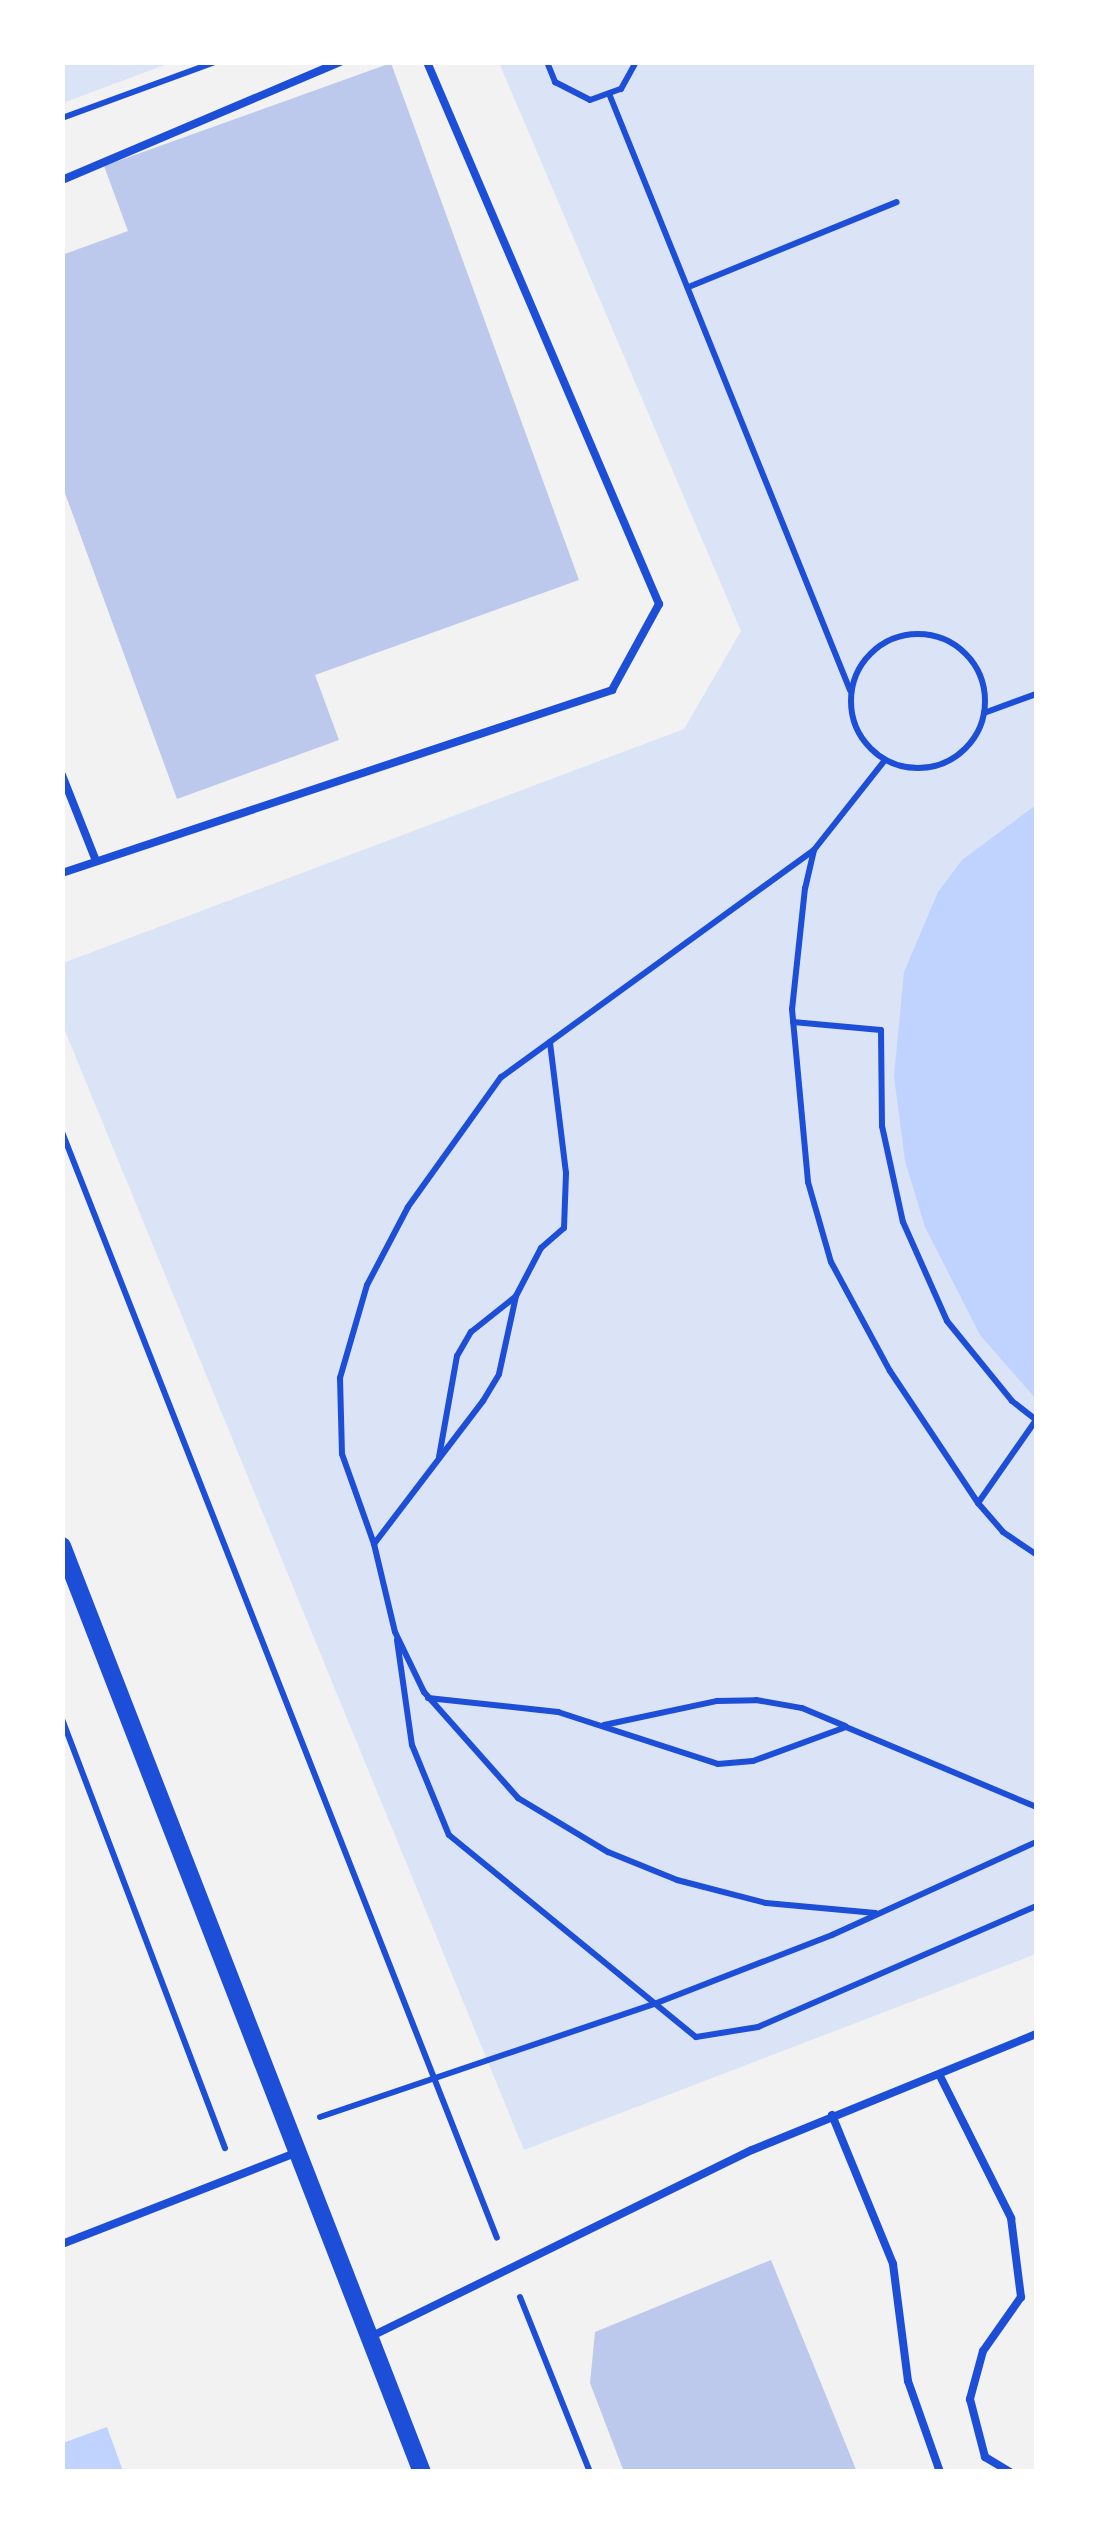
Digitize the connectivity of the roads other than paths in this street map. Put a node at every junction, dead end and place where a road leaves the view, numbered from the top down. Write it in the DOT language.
graph roads {
  1 [pos="340,62"];
  2 [pos="427,62"];
  3 [pos="62,180"];
  4 [pos="62,775"];
  5 [pos="96,861"];
  6 [pos="62,873"];
  7 [pos="62,1546"];
  8 [pos="1036,2034"];
  9 [pos="941,2078"];
  10 [pos="832,2115"];
  11 [pos="298,2152"];
  12 [pos="62,2244"];
  13 [pos="370,2338"];
  14 [pos="422,2472"];
  15 [pos="940,2472"];
  16 [pos="1010,2472"];
  1 -- 3 [label="lane"];
  2 -- 5 [label="lane"];
  4 -- 5 [label="lane"];
  5 -- 6 [label="lane"];
  7 -- 11 [label="street"];
  8 -- 9 [label="lane"];
  9 -- 10 [label="lane"];
  9 -- 16 [label="lane"];
  10 -- 13 [label="lane"];
  10 -- 15 [label="lane"];
  11 -- 12 [label="lane"];
  11 -- 13 [label="street"];
  13 -- 14 [label="street"];
}
